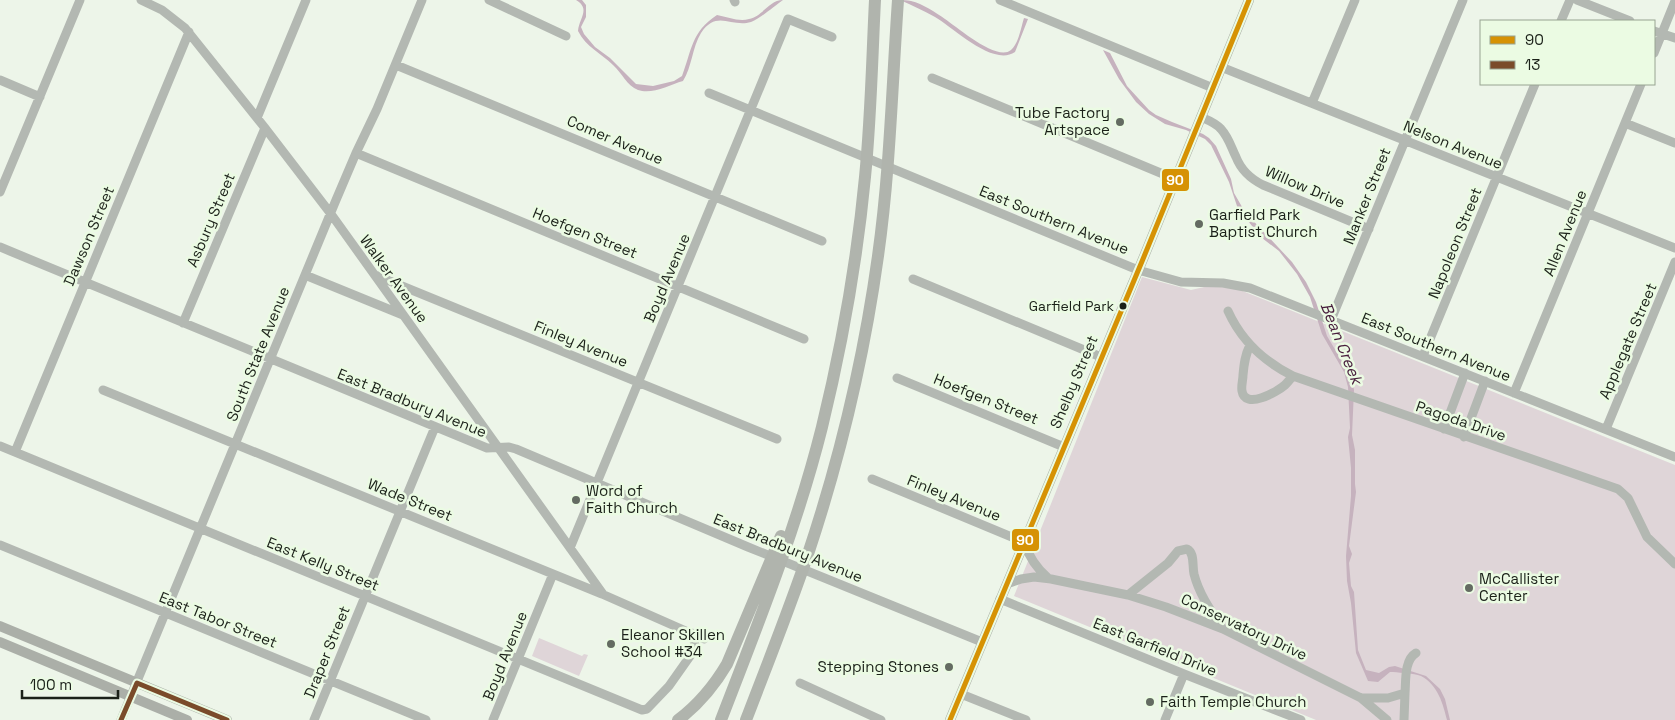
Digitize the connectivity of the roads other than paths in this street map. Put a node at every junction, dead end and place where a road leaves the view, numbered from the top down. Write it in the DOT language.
graph roads {
  1 [pos="80,0"];
  2 [pos="141,0"];
  3 [pos="306,0"];
  4 [pos="422,0"];
  5 [pos="489,0"];
  6 [pos="875,0"];
  7 [pos="898,0"];
  8 [pos="1000,0"];
  9 [pos="1249,0"];
  10 [pos="1355,0"];
  11 [pos="1463,0"];
  12 [pos="1570,0"];
  13 [pos="1577,0"];
  14 [pos="1675,1"];
  15 [pos="1561,20"];
  16 [pos="1627,20"];
  17 [pos="189,32"];
  18 [pos="1658,32"];
  19 [pos="566,36"];
  20 [pos="832,37"];
  21 [pos="1675,38"];
  22 [pos="1655,48"];
  23 [pos="396,65"];
  24 [pos="1221,67"];
  25 [pos="932,78"];
  26 [pos="0,80"];
  27 [pos="1535,85"];
  28 [pos="1641,85"];
  29 [pos="1213,88"];
  30 [pos="709,93"];
  31 [pos="40,97"];
  32 [pos="1312,103"];
  33 [pos="751,110"];
  34 [pos="257,118"];
  35 [pos="1200,120"];
  36 [pos="1625,123"];
  37 [pos="265,128"];
  38 [pos="1405,140"];
  39 [pos="1675,143"];
  40 [pos="356,154"];
  41 [pos="1497,177"];
  42 [pos="1175,179"];
  43 [pos="0,192"];
  44 [pos="716,197"];
  45 [pos="1588,213"];
  46 [pos="331,214"];
  47 [pos="1369,229"];
  48 [pos="822,241"];
  49 [pos="0,247"];
  50 [pos="1675,248"];
  51 [pos="1675,262"];
  52 [pos="1138,270"];
  53 [pos="305,275"];
  54 [pos="375,275"];
  55 [pos="913,279"];
  56 [pos="85,282"];
  57 [pos="678,287"];
  58 [pos="1228,311"];
  59 [pos="403,315"];
  60 [pos="1328,318"];
  61 [pos="183,323"];
  62 [pos="804,339"];
  63 [pos="1250,345"];
  64 [pos="1423,356"];
  65 [pos="1101,357"];
  66 [pos="270,360"];
  67 [pos="1465,373"];
  68 [pos="1293,376"];
  69 [pos="897,378"];
  70 [pos="1485,381"];
  71 [pos="638,382"];
  72 [pos="103,390"];
  73 [pos="1514,393"];
  74 [pos="435,427"];
  75 [pos="1606,429"];
  76 [pos="1444,430"];
  77 [pos="1464,437"];
  78 [pos="776,439"];
  79 [pos="236,444"];
  80 [pos="0,446"];
  81 [pos="1064,447"];
  82 [pos="500,448"];
  83 [pos="14,452"];
  84 [pos="1675,457"];
  85 [pos="872,479"];
  86 [pos="597,483"];
  87 [pos="400,512"];
  88 [pos="200,529"];
  89 [pos="1024,542"];
  90 [pos="0,545"];
  91 [pos="570,548"];
  92 [pos="1675,564"];
  93 [pos="553,574"];
  94 [pos="771,574"];
  95 [pos="1048,578"];
  96 [pos="1007,584"];
  97 [pos="603,594"];
  98 [pos="1128,595"];
  99 [pos="365,596"];
  100 [pos="1000,599"];
  101 [pos="787,611"];
  102 [pos="166,614"];
  103 [pos="0,626"];
  104 [pos="1222,629"];
  105 [pos="692,633"];
  106 [pos="704,639"];
  107 [pos="0,642"];
  108 [pos="982,642"];
  109 [pos="1416,653"];
  110 [pos="518,659"];
  111 [pos="1184,674"];
  112 [pos="330,681"];
  113 [pos="137,683"];
  114 [pos="800,684"];
  115 [pos="1405,688"];
  116 [pos="961,694"];
  117 [pos="131,697"];
  118 [pos="1361,698"];
  119 [pos="121,720"];
  120 [pos="187,720"];
  121 [pos="227,720"];
  122 [pos="314,720"];
  123 [pos="426,720"];
  124 [pos="493,720"];
  125 [pos="678,720"];
  126 [pos="721,720"];
  127 [pos="746,720"];
  128 [pos="755,720"];
  129 [pos="881,720"];
  130 [pos="950,720"];
  131 [pos="1026,720"];
  132 [pos="1166,720"];
  133 [pos="1301,720"];
  134 [pos="1387,720"];
  135 [pos="1404,720"];
  1 -- 31 [label="street"];
  2 -- 17 [label="street, Walker Avenue"];
  3 -- 34 [label="street"];
  4 -- 23 [label="street, South State Avenue"];
  5 -- 19 [label="street"];
  6 -- 94 [label="highway"];
  7 -- 101 [label="highway"];
  8 -- 29 [label="street"];
  9 -- 24 [label="main road, Shelby Street"];
  10 -- 32 [label="street"];
  11 -- 38 [label="street, Manker Street"];
  12 -- 15 [label="street"];
  13 -- 16 [label="street"];
  14 -- 18 [label="street"];
  17 -- 34 [label="street, Walker Avenue"];
  17 -- 56 [label="street, Dawson Street"];
  18 -- 21 [label="street"];
  18 -- 22 [label="street"];
  20 -- 33 [label="street, Boyd Avenue"];
  23 -- 40 [label="street, South State Avenue"];
  23 -- 44 [label="street, Comer Avenue"];
  24 -- 29 [label="main road, Shelby Street"];
  24 -- 32 [label="street, Nelson Avenue"];
  25 -- 42 [label="street"];
  26 -- 31 [label="street"];
  27 -- 41 [label="street, Napoleon Street"];
  28 -- 36 [label="street, Allen Avenue"];
  29 -- 35 [label="main road, Shelby Street"];
  30 -- 33 [label="street, East Southern Avenue"];
  31 -- 43 [label="street"];
  32 -- 38 [label="street, Nelson Avenue"];
  33 -- 44 [label="street, Boyd Avenue"];
  33 -- 52 [label="street, East Southern Avenue"];
  34 -- 37 [label="street, Walker Avenue"];
  35 -- 42 [label="main road, Shelby Street"];
  35 -- 47 [label="street, Willow Drive"];
  36 -- 39 [label="street"];
  36 -- 45 [label="street, Allen Avenue"];
  37 -- 46 [label="street, Walker Avenue"];
  37 -- 61 [label="street, Asbury Street"];
  38 -- 41 [label="street, Nelson Avenue"];
  38 -- 47 [label="street, Manker Street"];
  40 -- 46 [label="street, South State Avenue"];
  40 -- 57 [label="street, Hoefgen Street"];
  41 -- 45 [label="street, Nelson Avenue"];
  41 -- 64 [label="street, Napoleon Street"];
  42 -- 52 [label="main road, Shelby Street"];
  44 -- 48 [label="street, Comer Avenue"];
  44 -- 57 [label="street, Boyd Avenue"];
  45 -- 50 [label="street, Nelson Avenue"];
  45 -- 73 [label="street, Allen Avenue"];
  46 -- 53 [label="street, South State Avenue"];
  46 -- 54 [label="street, Walker Avenue"];
  47 -- 60 [label="street, Manker Street"];
  49 -- 56 [label="street, East Bradbury Avenue"];
  51 -- 75 [label="street, Applegate Street"];
  52 -- 60 [label="street, East Southern Avenue"];
  52 -- 65 [label="main road, Shelby Street"];
  53 -- 59 [label="street"];
  53 -- 66 [label="street, South State Avenue"];
  54 -- 59 [label="street, Walker Avenue"];
  54 -- 71 [label="street, Finley Avenue"];
  55 -- 65 [label="street"];
  56 -- 61 [label="street, East Bradbury Avenue"];
  56 -- 83 [label="street, Dawson Street"];
  57 -- 62 [label="street, Hoefgen Street"];
  57 -- 71 [label="street, Boyd Avenue"];
  58 -- 63 [label="street, Pagoda Drive"];
  59 -- 82 [label="street, Walker Avenue"];
  60 -- 64 [label="street, East Southern Avenue"];
  61 -- 66 [label="street, East Bradbury Avenue"];
  63 -- 68 [label="street, Pagoda Drive"];
  63 -- 68 [label="street"];
  64 -- 67 [label="street, East Southern Avenue"];
  65 -- 81 [label="main road, Shelby Street"];
  66 -- 74 [label="street, East Bradbury Avenue"];
  66 -- 79 [label="street, South State Avenue"];
  67 -- 70 [label="street, East Southern Avenue"];
  67 -- 76 [label="street"];
  68 -- 76 [label="street, Pagoda Drive"];
  69 -- 81 [label="street, Hoefgen Street"];
  70 -- 73 [label="street, East Southern Avenue"];
  70 -- 77 [label="street"];
  71 -- 78 [label="street, Finley Avenue"];
  71 -- 86 [label="street, Boyd Avenue"];
  72 -- 79 [label="street, Wade Street"];
  73 -- 75 [label="street, East Southern Avenue"];
  74 -- 82 [label="street, East Bradbury Avenue"];
  74 -- 87 [label="street, Draper Street"];
  75 -- 84 [label="street, East Southern Avenue"];
  76 -- 77 [label="street, Pagoda Drive"];
  77 -- 92 [label="street, Pagoda Drive"];
  79 -- 87 [label="street, Wade Street"];
  79 -- 88 [label="street, South State Avenue"];
  80 -- 83 [label="street, East Kelly Street"];
  81 -- 89 [label="main road, Shelby Street"];
  82 -- 86 [label="street, East Bradbury Avenue"];
  82 -- 91 [label="street, Walker Avenue"];
  83 -- 88 [label="street, East Kelly Street"];
  85 -- 89 [label="street, Finley Avenue"];
  86 -- 91 [label="street, Boyd Avenue"];
  86 -- 108 [label="street, East Bradbury Avenue"];
  87 -- 93 [label="street, Wade Street"];
  87 -- 99 [label="street, Draper Street"];
  88 -- 99 [label="street, East Kelly Street"];
  88 -- 102 [label="street, South State Avenue"];
  89 -- 95 [label="street"];
  89 -- 96 [label="main road, Shelby Street"];
  90 -- 102 [label="street, East Tabor Street"];
  91 -- 97 [label="street, Walker Avenue"];
  93 -- 97 [label="street, Wade Street"];
  93 -- 110 [label="street, Boyd Avenue"];
  94 -- 125 [label="highway"];
  94 -- 126 [label="highway"];
  95 -- 96 [label="street, Conservatory Drive"];
  95 -- 98 [label="street, Conservatory Drive"];
  96 -- 100 [label="main road, Shelby Street"];
  97 -- 105 [label="street, Wade Street"];
  98 -- 104 [label="street, Conservatory Drive"];
  98 -- 104 [label="street"];
  99 -- 110 [label="street, East Kelly Street"];
  99 -- 112 [label="street, Draper Street"];
  100 -- 108 [label="main road, Shelby Street"];
  100 -- 111 [label="street, East Garfield Drive"];
  101 -- 127 [label="highway"];
  101 -- 128 [label="highway"];
  102 -- 112 [label="street, East Tabor Street"];
  102 -- 113 [label="street, South State Avenue"];
  103 -- 113 [label="main road"];
  104 -- 118 [label="street, Conservatory Drive"];
  105 -- 106 [label="street, Wade Street"];
  105 -- 110 [label="street, East Kelly Street"];
  107 -- 117 [label="main road"];
  108 -- 116 [label="main road, Shelby Street"];
  109 -- 115 [label="street"];
  110 -- 124 [label="street, Boyd Avenue"];
  111 -- 132 [label="street"];
  111 -- 133 [label="street, East Garfield Drive"];
  112 -- 122 [label="street, Draper Street"];
  112 -- 123 [label="street, East Tabor Street"];
  113 -- 117 [label="street, South State Avenue"];
  113 -- 121 [label="main road"];
  114 -- 129 [label="street"];
  115 -- 118 [label="street"];
  115 -- 135 [label="street"];
  116 -- 130 [label="main road, Shelby Street"];
  116 -- 131 [label="street"];
  117 -- 119 [label="street, South State Avenue"];
  117 -- 120 [label="main road"];
  118 -- 134 [label="street, Conservatory Drive"];
}
